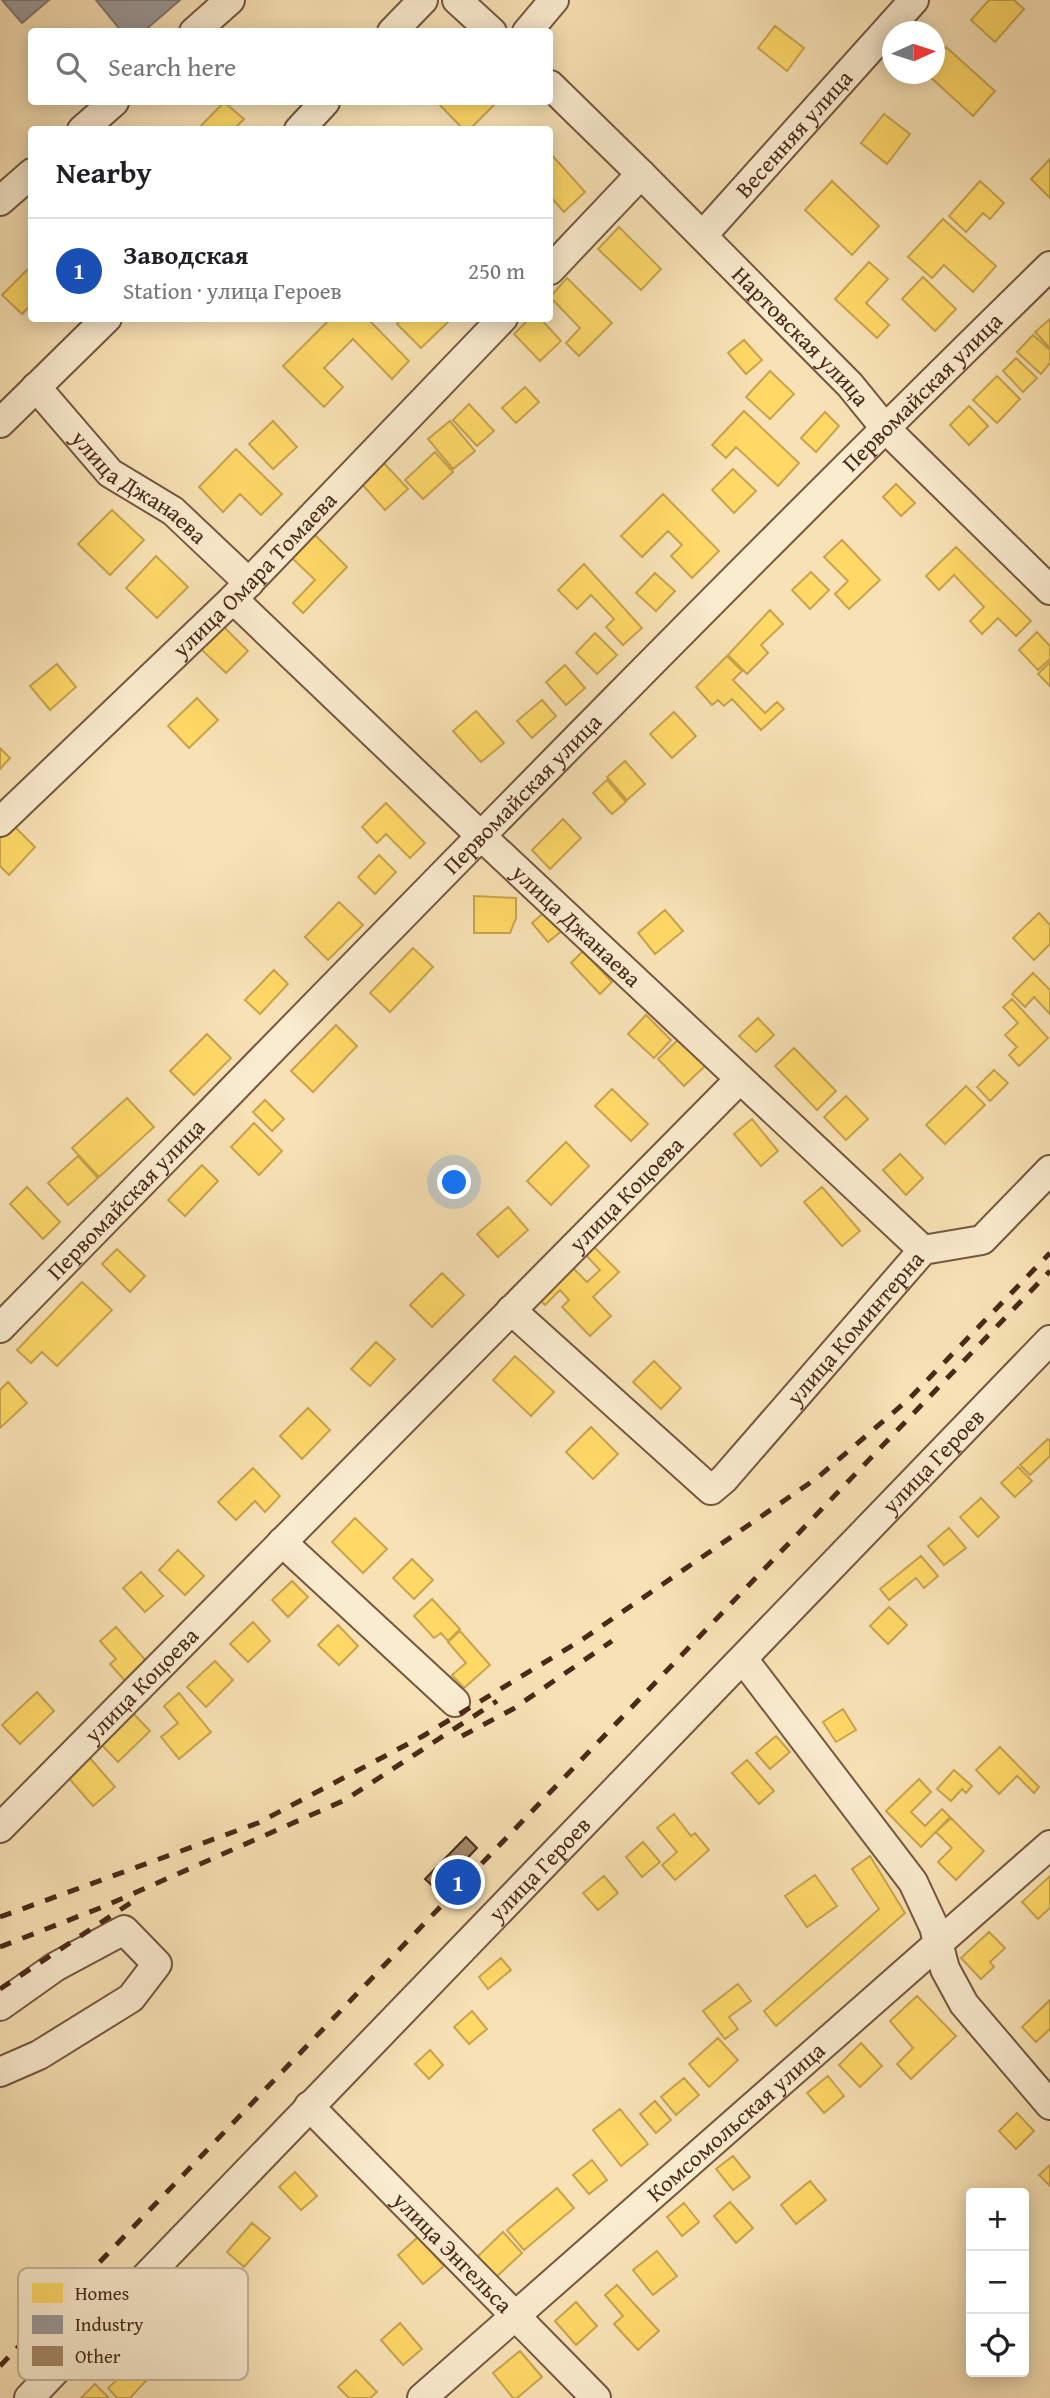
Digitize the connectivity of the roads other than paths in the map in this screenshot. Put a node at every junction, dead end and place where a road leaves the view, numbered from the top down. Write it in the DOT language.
graph roads {
  1 [pos="230,0"];
  2 [pos="423,0"];
  3 [pos="457,0"];
  4 [pos="554,0"];
  5 [pos="914,0"];
  6 [pos="198,28"];
  7 [pos="396,28"];
  8 [pos="488,28"];
  9 [pos="530,28"];
  10 [pos="553,88"];
  11 [pos="111,105"];
  12 [pos="323,105"];
  13 [pos="87,126"];
  14 [pos="303,126"];
  15 [pos="641,174"];
  16 [pos="28,176"];
  17 [pos="0,201"];
  18 [pos="702,235"];
  19 [pos="1050,266"];
  20 [pos="553,267"];
  21 [pos="103,322"];
  22 [pos="499,322"];
  23 [pos="36,387"];
  24 [pos="0,423"];
  25 [pos="885,428"];
  26 [pos="1050,590"];
  27 [pos="241,591"];
  28 [pos="0,822"];
  29 [pos="481,836"];
  30 [pos="740,1079"];
  31 [pos="1050,1170"];
  32 [pos="923,1250"];
  33 [pos="511,1310"];
  34 [pos="0,1328"];
  35 [pos="1050,1340"];
  36 [pos="282,1542"];
  37 [pos="743,1660"];
  38 [pos="455,1702"];
  39 [pos="0,1828"];
  40 [pos="1050,1845"];
  41 [pos="937,1946"];
  42 [pos="0,2006"];
  43 [pos="0,2072"];
  44 [pos="1050,2105"];
  45 [pos="309,2106"];
  46 [pos="154,2268"];
  47 [pos="516,2316"];
  48 [pos="46,2380"];
  49 [pos="29,2398"];
  50 [pos="422,2398"];
  51 [pos="596,2398"];
  1 -- 6 [label="street"];
  2 -- 7 [label="street"];
  3 -- 8 [label="street"];
  4 -- 9 [label="street"];
  5 -- 18 [label="street, Весенняя улица"];
  10 -- 15 [label="street, Нартовская улица"];
  11 -- 13 [label="street"];
  12 -- 14 [label="street"];
  15 -- 18 [label="street, Нартовская улица"];
  15 -- 20 [label="street"];
  16 -- 17 [label="street"];
  18 -- 25 [label="street, Нартовская улица"];
  19 -- 25 [label="street, Первомайская улица"];
  21 -- 23 [label="street"];
  22 -- 27 [label="street, улица Омара Томаева"];
  23 -- 24 [label="street"];
  23 -- 27 [label="street, улица Джанаева"];
  25 -- 26 [label="street, Нартовская улица"];
  25 -- 29 [label="street, Первомайская улица"];
  27 -- 28 [label="street, улица Омара Томаева"];
  27 -- 29 [label="street, улица Джанаева"];
  29 -- 30 [label="street, улица Джанаева"];
  29 -- 34 [label="street, Первомайская улица"];
  30 -- 32 [label="street, улица Джанаева"];
  30 -- 33 [label="street, улица Коцоева"];
  31 -- 32 [label="street, улица Коминтерна"];
  32 -- 33 [label="street, улица Коминтерна"];
  33 -- 36 [label="street, улица Коцоева"];
  35 -- 37 [label="street, улица Героев"];
  36 -- 38 [label="street"];
  36 -- 39 [label="street, улица Коцоева"];
  37 -- 41 [label="street"];
  37 -- 45 [label="street, улица Героев"];
  40 -- 41 [label="street, Комсомольская улица"];
  41 -- 44 [label="street"];
  41 -- 47 [label="street, Комсомольская улица"];
  42 -- 43 [label="street"];
  45 -- 46 [label="street, улица Героев"];
  45 -- 47 [label="street, улица Энгельса"];
  47 -- 50 [label="street, Комсомольская улица"];
  47 -- 51 [label="street, улица Энгельса"];
  48 -- 49 [label="street, улица Героев"];
}
